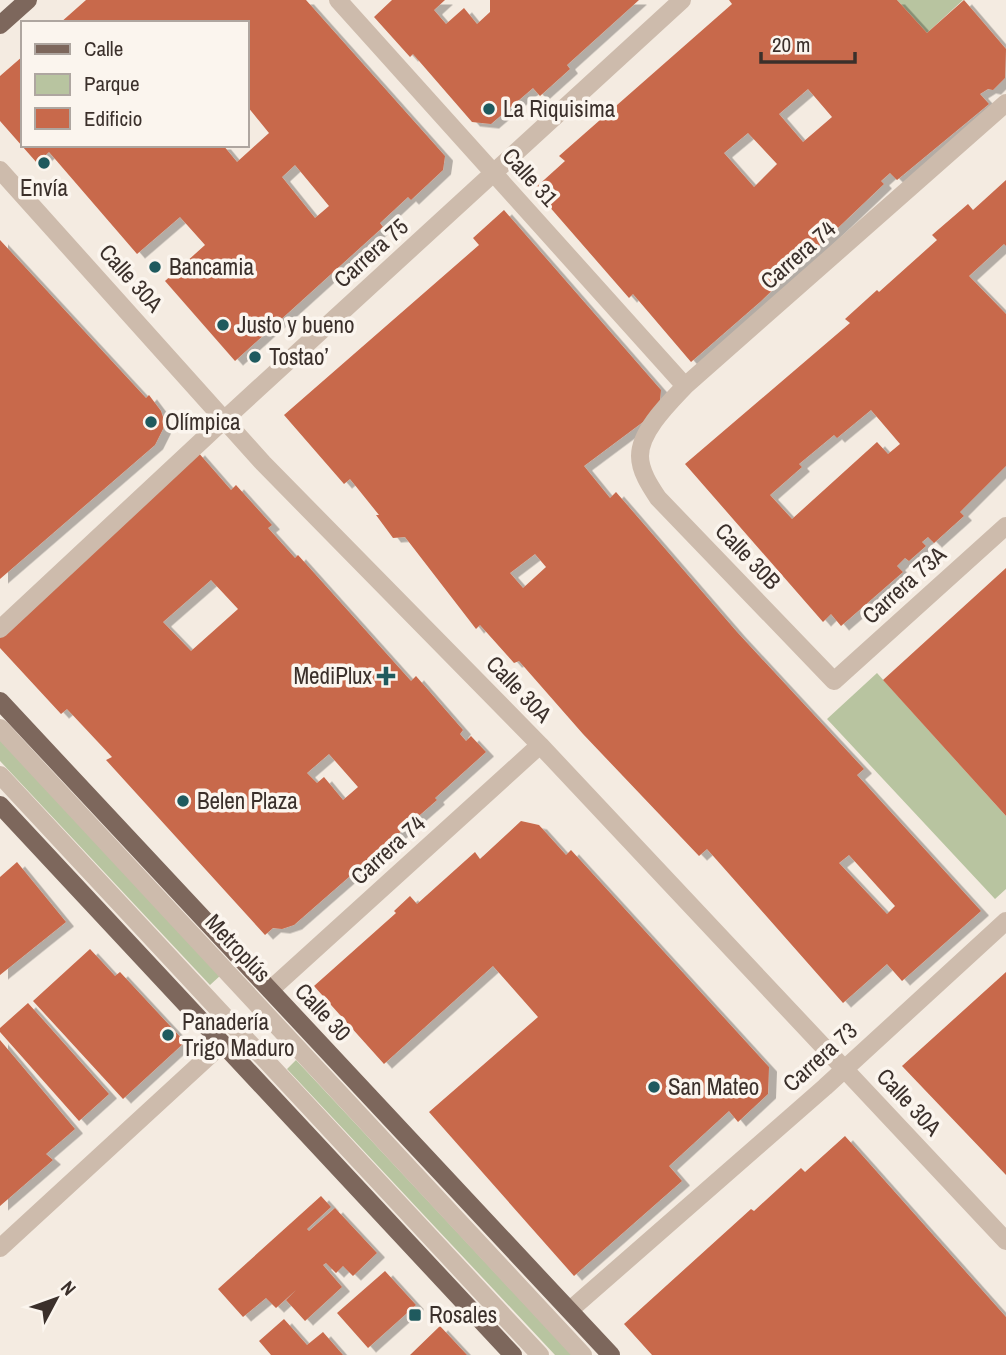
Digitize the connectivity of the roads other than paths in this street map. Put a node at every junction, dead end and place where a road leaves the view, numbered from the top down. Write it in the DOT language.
graph roads {
  1 [pos="28,0"];
  2 [pos="338,0"];
  3 [pos="682,0"];
  4 [pos="0,24"];
  5 [pos="1006,103"];
  6 [pos="0,170"];
  7 [pos="494,173"];
  8 [pos="685,386"];
  9 [pos="225,419"];
  10 [pos="640,455"];
  11 [pos="1006,526"];
  12 [pos="0,629"];
  13 [pos="834,681"];
  14 [pos="0,701"];
  15 [pos="0,728"];
  16 [pos="540,746"];
  17 [pos="0,775"];
  18 [pos="0,805"];
  19 [pos="1006,921"];
  20 [pos="270,990"];
  21 [pos="222,1044"];
  22 [pos="844,1069"];
  23 [pos="1006,1241"];
  24 [pos="0,1248"];
  25 [pos="570,1310"];
  26 [pos="513,1355"];
  27 [pos="540,1355"];
  28 [pos="583,1355"];
  29 [pos="611,1355"];
  1 -- 4 [label="main road"];
  2 -- 7 [label="street, Calle 31"];
  3 -- 7 [label="street, Carrera 75"];
  5 -- 8 [label="street, Carrera 74"];
  6 -- 9 [label="street, Calle 30A"];
  7 -- 8 [label="street, Calle 31"];
  7 -- 9 [label="street, Carrera 75"];
  8 -- 10 [label="street, Carrera 74"];
  9 -- 12 [label="street, Carrera 75"];
  9 -- 16 [label="street, Calle 30A"];
  10 -- 13 [label="street, Calle 30B"];
  11 -- 13 [label="street, Carrera 73A"];
  14 -- 20 [label="main road, Calle 30"];
  15 -- 28 [label="street, Metroplús"];
  16 -- 20 [label="street, Carrera 74"];
  16 -- 22 [label="street, Calle 30A"];
  17 -- 27 [label="street"];
  18 -- 21 [label="main road"];
  19 -- 22 [label="street, Carrera 73"];
  20 -- 25 [label="main road, Calle 30"];
  21 -- 24 [label="street"];
  21 -- 26 [label="main road"];
  22 -- 23 [label="street, Calle 30A"];
  22 -- 25 [label="street, Carrera 73"];
  25 -- 29 [label="main road, Calle 30"];
}
